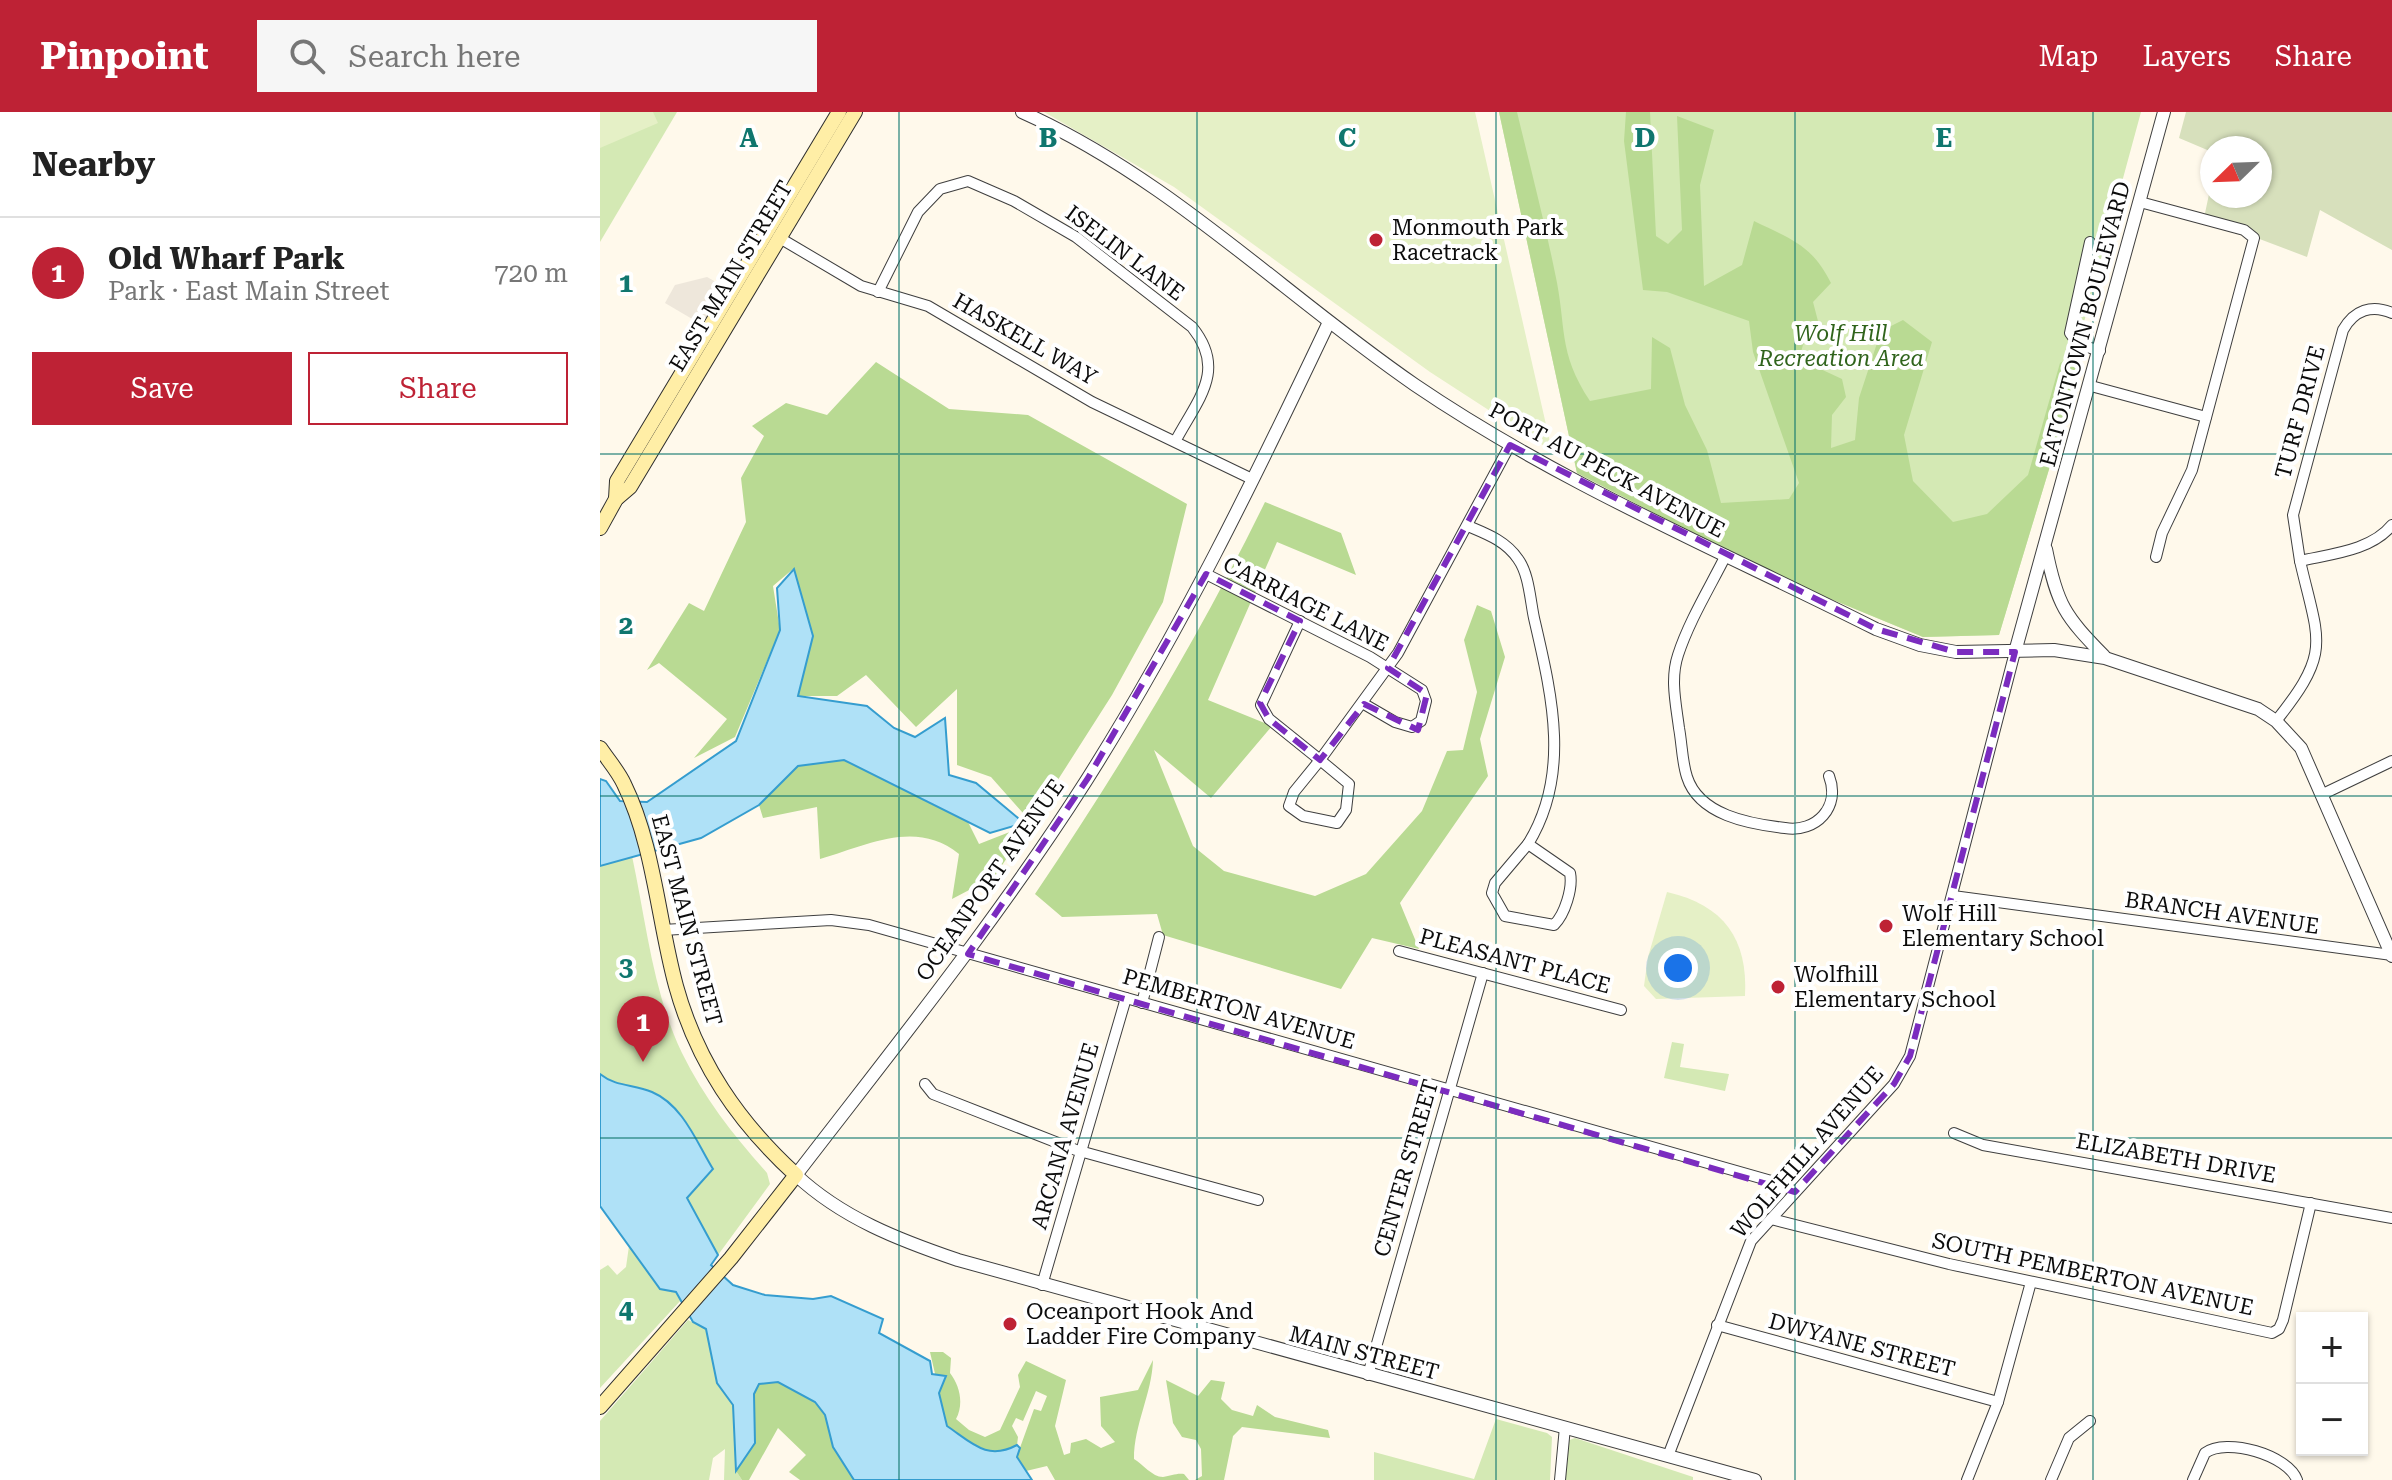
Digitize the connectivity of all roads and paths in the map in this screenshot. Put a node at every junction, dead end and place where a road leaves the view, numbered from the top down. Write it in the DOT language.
graph roads {
  1 [pos="839,112"];
  2 [pos="855,112"];
  3 [pos="1022,112"];
  4 [pos="2164,112"];
  5 [pos="2140,202"];
  6 [pos="778,237"];
  7 [pos="2090,242"];
  8 [pos="878,292"];
  9 [pos="2392,313"];
  10 [pos="1329,322"];
  11 [pos="2100,351"];
  12 [pos="2091,386"];
  13 [pos="2206,417"];
  14 [pos="1176,440"];
  15 [pos="1510,445"];
  16 [pos="1252,479"];
  17 [pos="616,499"];
  18 [pos="2392,525"];
  19 [pos="1468,526"];
  20 [pos="600,528"];
  21 [pos="2046,546"];
  22 [pos="1726,555"];
  23 [pos="2156,557"];
  24 [pos="2300,561"];
  25 [pos="1206,574"];
  26 [pos="1300,621"];
  27 [pos="2015,652"];
  28 [pos="2105,658"];
  29 [pos="1388,668"];
  30 [pos="1364,704"];
  31 [pos="2276,721"];
  32 [pos="600,748"];
  33 [pos="1320,760"];
  34 [pos="2392,761"];
  35 [pos="1829,776"];
  36 [pos="2323,794"];
  37 [pos="1528,844"];
  38 [pos="1953,896"];
  39 [pos="663,930"];
  40 [pos="1159,937"];
  41 [pos="1399,951"];
  42 [pos="968,954"];
  43 [pos="2392,956"];
  44 [pos="1483,973"];
  45 [pos="1126,998"];
  46 [pos="1142,1003"];
  47 [pos="1621,1010"];
  48 [pos="925,1084"];
  49 [pos="1449,1090"];
  50 [pos="1954,1133"];
  51 [pos="1081,1151"];
  52 [pos="796,1175"];
  53 [pos="1795,1192"];
  54 [pos="1258,1200"];
  55 [pos="2311,1203"];
  56 [pos="2392,1218"];
  57 [pos="1771,1219"];
  58 [pos="2031,1282"];
  59 [pos="1042,1285"];
  60 [pos="1717,1325"];
  61 [pos="1368,1375"];
  62 [pos="1998,1402"];
  63 [pos="600,1407"];
  64 [pos="2090,1421"];
  65 [pos="1565,1427"];
  66 [pos="1668,1456"];
  67 [pos="1560,1480"];
  68 [pos="1755,1480"];
  69 [pos="1967,1480"];
  70 [pos="2051,1480"];
  71 [pos="2193,1480"];
  72 [pos="2297,1480"];
  1 -- 17 [label="main road, EAST MAIN STREET"];
  2 -- 6 [label="main road, EAST MAIN STREET"];
  3 -- 10 [label="street, PORT AU PECK AVENUE"];
  4 -- 5 [label="street, EATONTOWN BOULEVARD"];
  5 -- 11 [label="street, EATONTOWN BOULEVARD"];
  5 -- 13 [label="street"];
  6 -- 8 [label="street, HASKELL WAY"];
  6 -- 17 [label="main road, EAST MAIN STREET"];
  7 -- 11 [label="street"];
  8 -- 14 [label="street, HASKELL WAY"];
  8 -- 14 [label="street, ISELIN LANE"];
  9 -- 24 [label="street, TURF DRIVE"];
  10 -- 15 [label="street, PORT AU PECK AVENUE"];
  10 -- 16 [label="street, OCEANPORT AVENUE"];
  11 -- 12 [label="street, EATONTOWN BOULEVARD"];
  12 -- 13 [label="street"];
  12 -- 21 [label="street, EATONTOWN BOULEVARD"];
  13 -- 23 [label="street"];
  14 -- 16 [label="street, HASKELL WAY"];
  15 -- 19 [label="street"];
  15 -- 22 [label="street, PORT AU PECK AVENUE"];
  16 -- 25 [label="street, OCEANPORT AVENUE"];
  17 -- 20 [label="main road, EAST MAIN STREET"];
  18 -- 24 [label="street"];
  19 -- 29 [label="street"];
  19 -- 37 [label="street"];
  21 -- 27 [label="street, WOLFHILL AVENUE"];
  21 -- 28 [label="street"];
  22 -- 27 [label="street, PORT AU PECK AVENUE"];
  22 -- 35 [label="street"];
  24 -- 31 [label="street, TURF DRIVE"];
  25 -- 26 [label="street, CARRIAGE LANE"];
  25 -- 42 [label="street, OCEANPORT AVENUE"];
  26 -- 29 [label="street, CARRIAGE LANE"];
  26 -- 33 [label="street"];
  27 -- 28 [label="street, PORT AU PECK AVENUE"];
  27 -- 38 [label="street, WOLFHILL AVENUE"];
  28 -- 31 [label="street"];
  29 -- 30 [label="street"];
  29 -- 30 [label="street, CARRIAGE LANE"];
  30 -- 33 [label="street"];
  31 -- 36 [label="street"];
  32 -- 39 [label="main road, EAST MAIN STREET"];
  33 -- 33 [label="street"];
  34 -- 36 [label="street"];
  36 -- 43 [label="street"];
  37 -- 37 [label="street"];
  38 -- 43 [label="street, BRANCH AVENUE"];
  38 -- 53 [label="street, WOLFHILL AVENUE"];
  39 -- 42 [label="street, PEMBERTON AVENUE"];
  39 -- 52 [label="main road, EAST MAIN STREET"];
  40 -- 46 [label="street"];
  41 -- 44 [label="street, PLEASANT PLACE"];
  42 -- 45 [label="street, PEMBERTON AVENUE"];
  42 -- 52 [label="street, OCEANPORT AVENUE"];
  44 -- 47 [label="street, PLEASANT PLACE"];
  44 -- 49 [label="street, CENTER STREET"];
  45 -- 46 [label="street, PEMBERTON AVENUE"];
  45 -- 51 [label="street, ARCANA AVENUE"];
  46 -- 49 [label="street, PEMBERTON AVENUE"];
  48 -- 51 [label="street"];
  49 -- 53 [label="street, PEMBERTON AVENUE"];
  49 -- 61 [label="street, CENTER STREET"];
  50 -- 55 [label="street, ELIZABETH DRIVE"];
  51 -- 54 [label="street"];
  51 -- 59 [label="street, ARCANA AVENUE"];
  52 -- 59 [label="street, MAIN STREET"];
  52 -- 63 [label="main road, OCEANPORT AVENUE"];
  53 -- 57 [label="street, WOLFHILL AVENUE"];
  55 -- 56 [label="street, ELIZABETH DRIVE"];
  55 -- 58 [label="street, SOUTH PEMBERTON AVENUE"];
  57 -- 58 [label="street, SOUTH PEMBERTON AVENUE"];
  57 -- 60 [label="street, WOLFHILL AVENUE"];
  58 -- 62 [label="street"];
  59 -- 61 [label="street, MAIN STREET"];
  60 -- 62 [label="street, DWYANE STREET"];
  60 -- 66 [label="street, WOLFHILL AVENUE"];
  61 -- 65 [label="street, MAIN STREET"];
  62 -- 69 [label="street"];
  64 -- 70 [label="street"];
  65 -- 66 [label="street, MAIN STREET"];
  65 -- 67 [label="street"];
  66 -- 68 [label="street, MAIN STREET"];
  71 -- 72 [label="street"];
}
